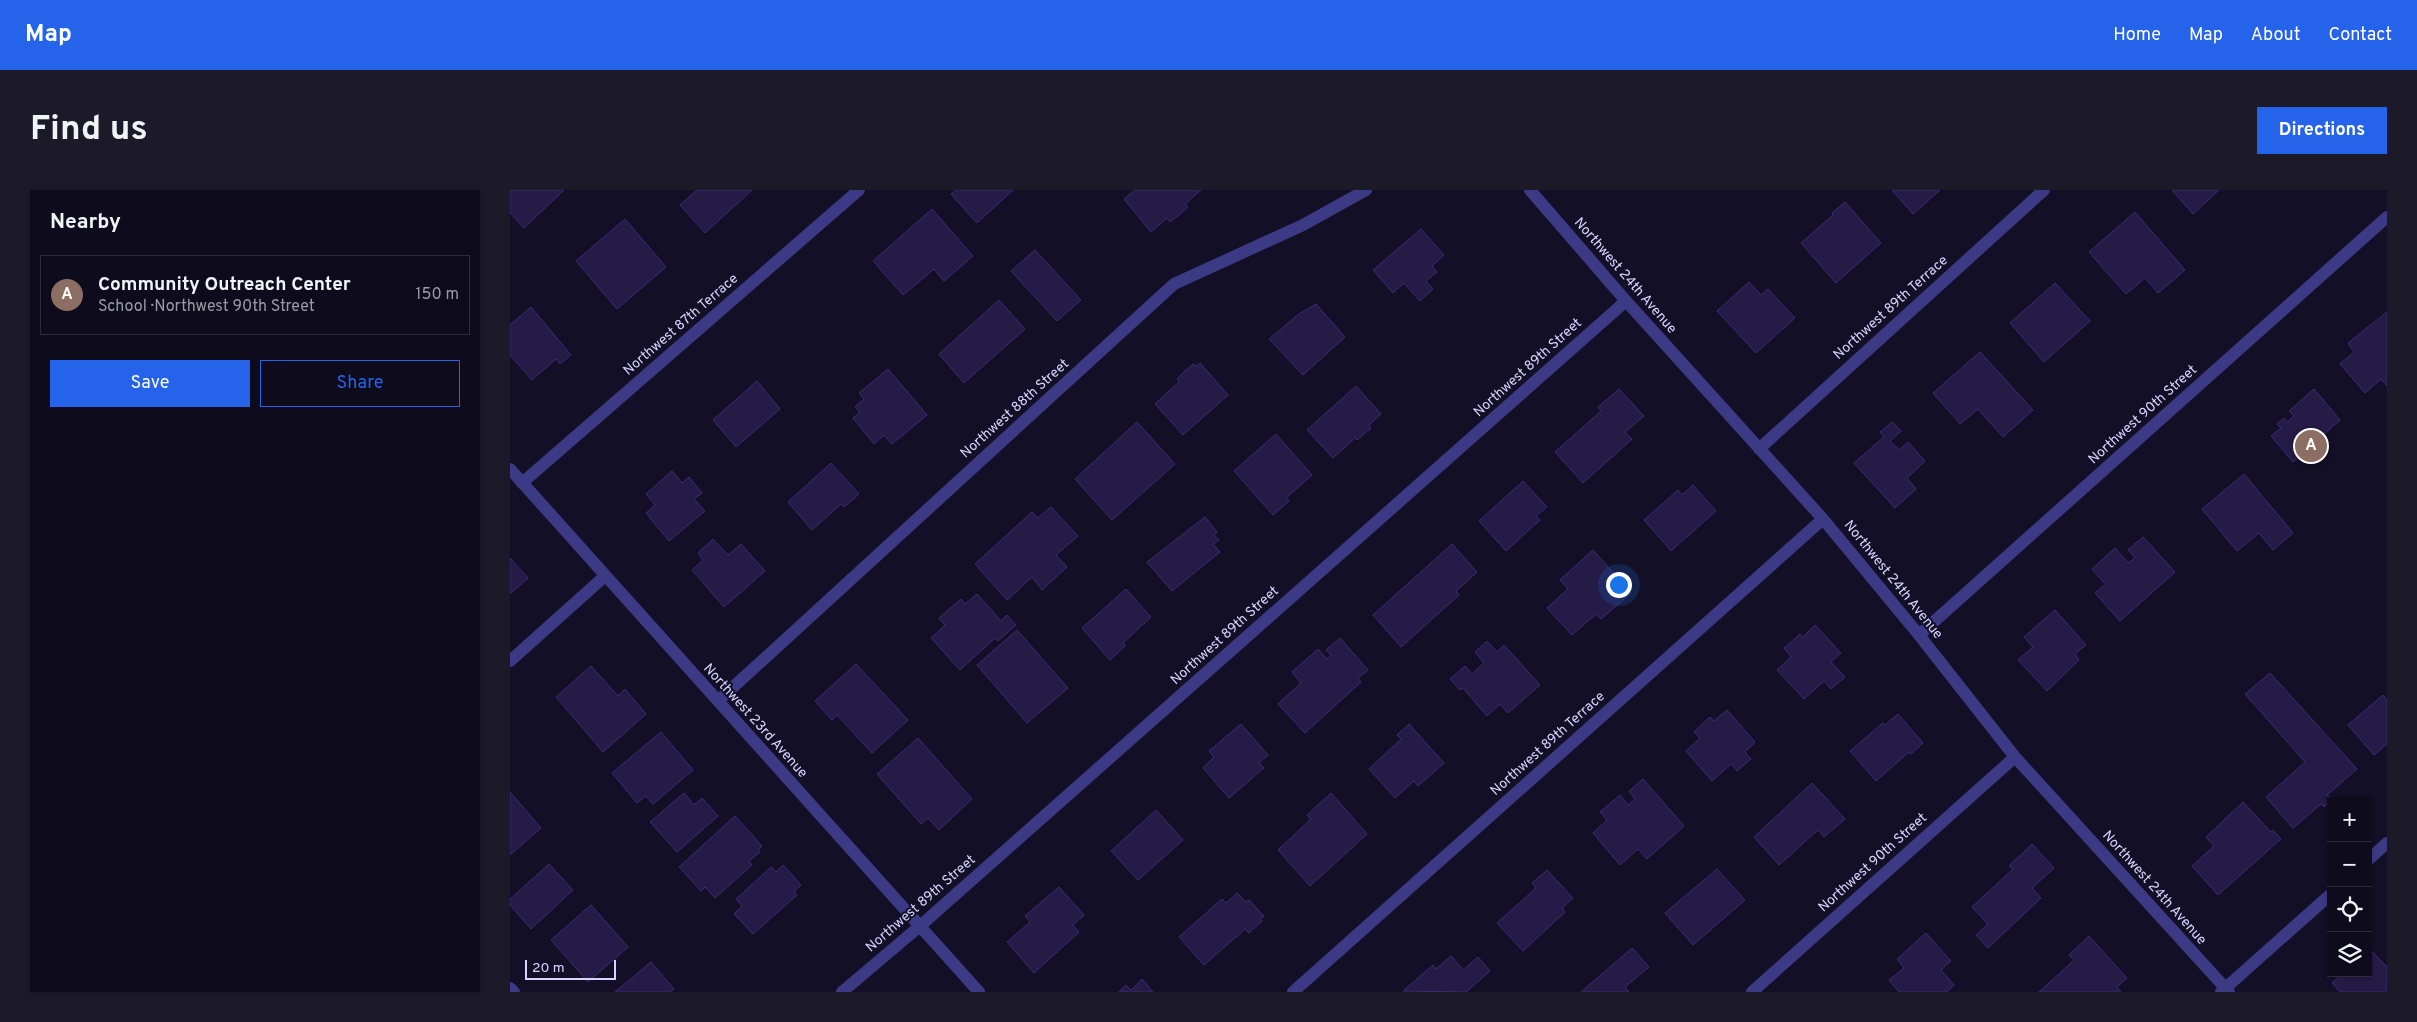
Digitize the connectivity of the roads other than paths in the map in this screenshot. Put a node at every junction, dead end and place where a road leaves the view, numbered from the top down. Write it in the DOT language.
graph roads {
  1 [pos="859,190"];
  2 [pos="1366,190"];
  3 [pos="1530,190"];
  4 [pos="2044,190"];
  5 [pos="2387,217"];
  6 [pos="1626,301"];
  7 [pos="1759,449"];
  8 [pos="510,469"];
  9 [pos="522,483"];
  10 [pos="1823,519"];
  11 [pos="605,576"];
  12 [pos="1919,635"];
  13 [pos="510,661"];
  14 [pos="718,702"];
  15 [pos="2015,757"];
  16 [pos="2387,843"];
  17 [pos="2372,856"];
  18 [pos="2327,898"];
  19 [pos="920,926"];
  20 [pos="510,988"];
  21 [pos="2225,991"];
  22 [pos="514,992"];
  23 [pos="842,992"];
  24 [pos="979,992"];
  25 [pos="1293,992"];
  26 [pos="1752,992"];
  1 -- 9 [label="street, Northwest 87th Terrace"];
  2 -- 14 [label="street, Northwest 88th Street"];
  3 -- 6 [label="street, Northwest 24th Avenue"];
  4 -- 7 [label="street, Northwest 89th Terrace"];
  5 -- 12 [label="street, Northwest 90th Street"];
  6 -- 7 [label="street, Northwest 24th Avenue"];
  6 -- 19 [label="street, Northwest 89th Street"];
  7 -- 10 [label="street, Northwest 24th Avenue"];
  8 -- 9 [label="street, Northwest 23rd Avenue"];
  9 -- 11 [label="street, Northwest 23rd Avenue"];
  10 -- 12 [label="street, Northwest 24th Avenue"];
  10 -- 25 [label="street, Northwest 89th Terrace"];
  11 -- 13 [label="street"];
  11 -- 14 [label="street, Northwest 23rd Avenue"];
  12 -- 15 [label="street, Northwest 24th Avenue"];
  14 -- 19 [label="street, Northwest 23rd Avenue"];
  15 -- 21 [label="street, Northwest 24th Avenue"];
  15 -- 26 [label="street, Northwest 90th Street"];
  16 -- 17 [label="street"];
  18 -- 21 [label="street"];
  19 -- 23 [label="street, Northwest 89th Street"];
  19 -- 24 [label="street, Northwest 23rd Avenue"];
  20 -- 22 [label="street"];
}
